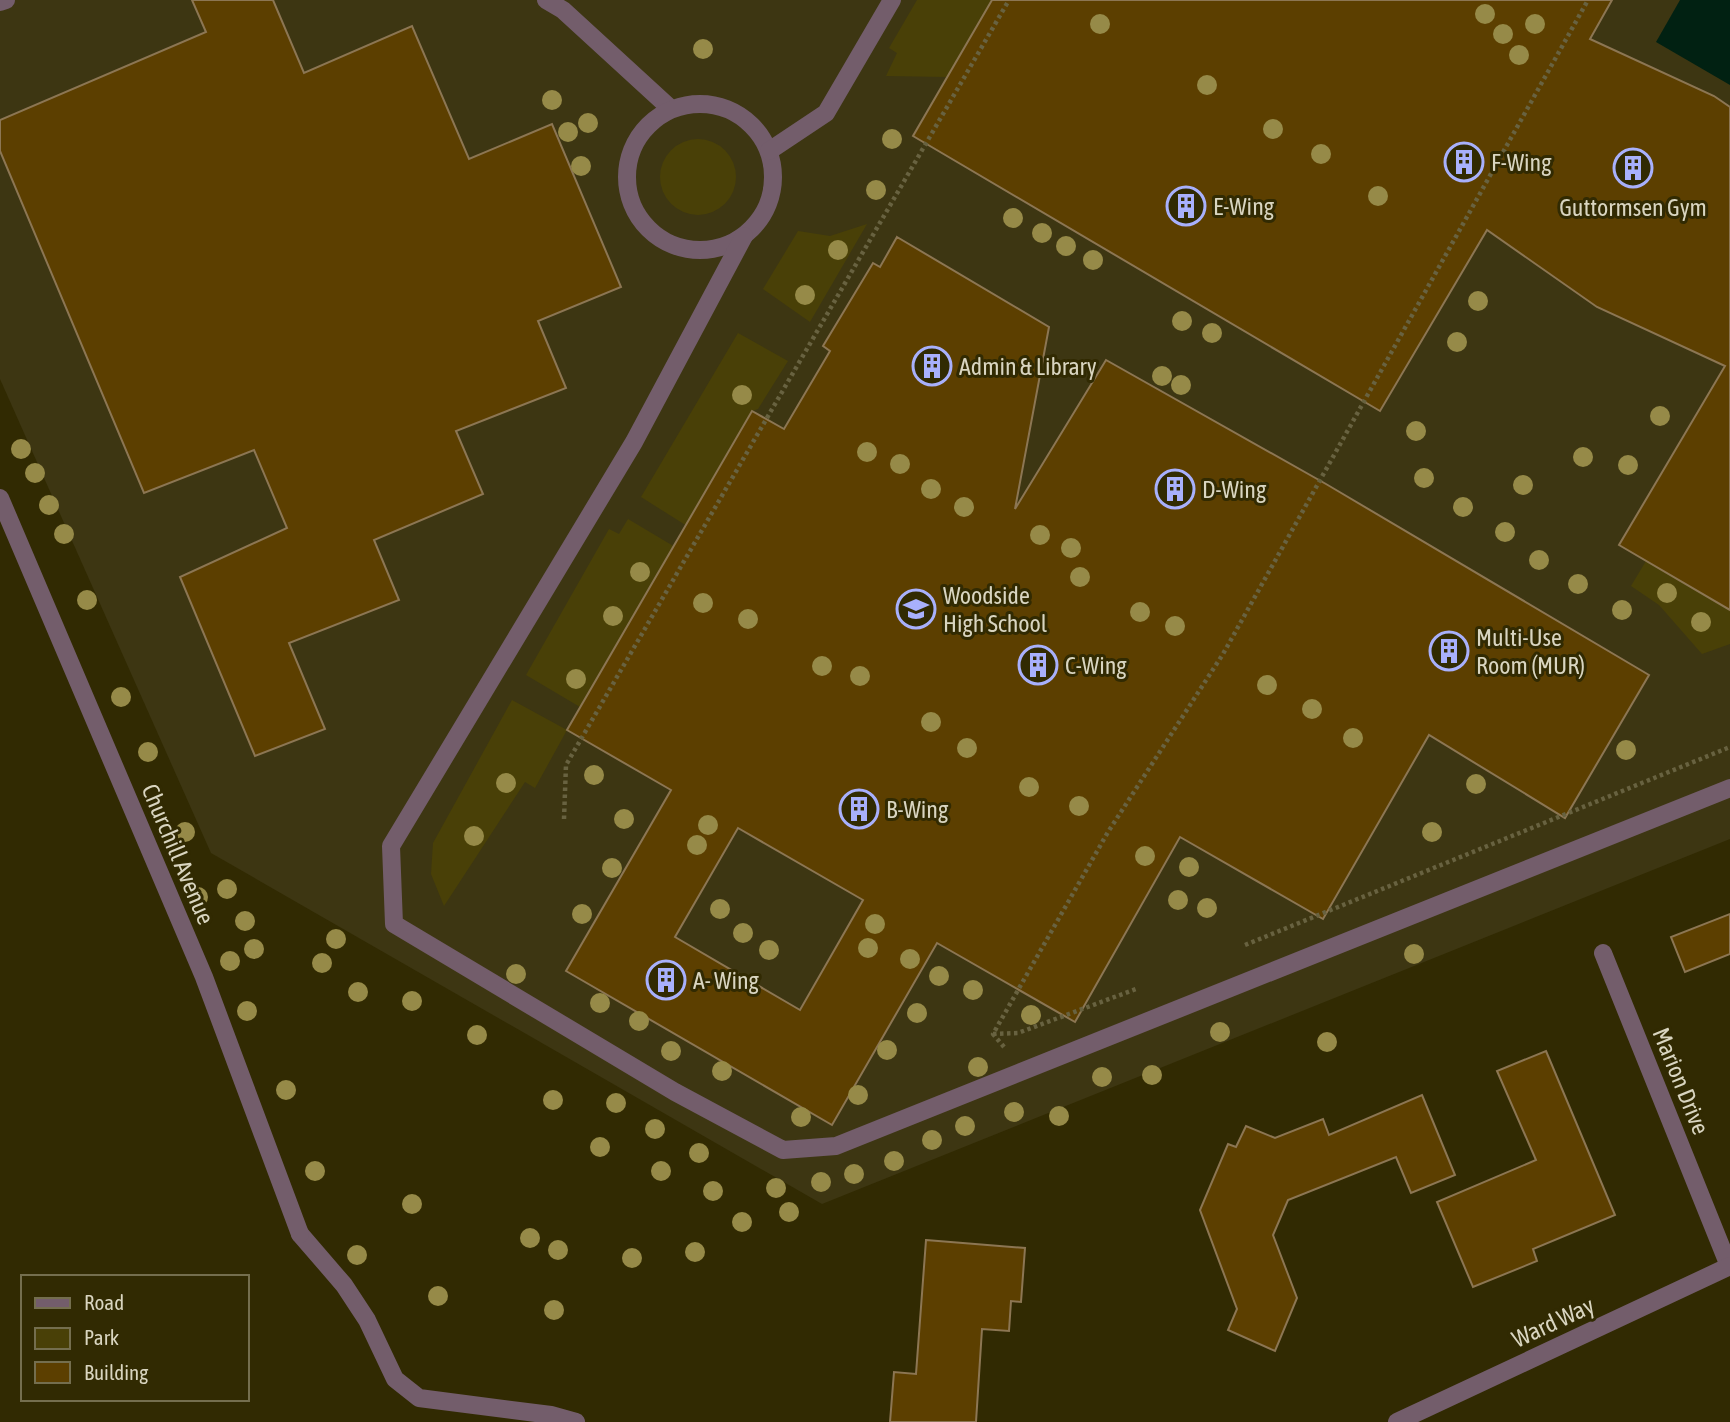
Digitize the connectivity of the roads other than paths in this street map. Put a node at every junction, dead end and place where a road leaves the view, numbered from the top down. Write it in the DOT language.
graph roads {
  1 [pos="6,0"];
  2 [pos="546,0"];
  3 [pos="892,0"];
  4 [pos="0,2"];
  5 [pos="671,109"];
  6 [pos="769,150"];
  7 [pos="744,236"];
  8 [pos="0,498"];
  9 [pos="1730,788"];
  10 [pos="1603,953"];
  11 [pos="1730,1266"];
  12 [pos="576,1422"];
  13 [pos="1397,1422"];
  1 -- 4 [label="street"];
  2 -- 5 [label="street"];
  3 -- 6 [label="street"];
  5 -- 6 [label="street"];
  5 -- 7 [label="street"];
  6 -- 7 [label="street"];
  7 -- 9 [label="street"];
  8 -- 12 [label="street, Churchill Avenue"];
  10 -- 11 [label="street, Marion Drive"];
  11 -- 13 [label="street, Ward Way"];
}
